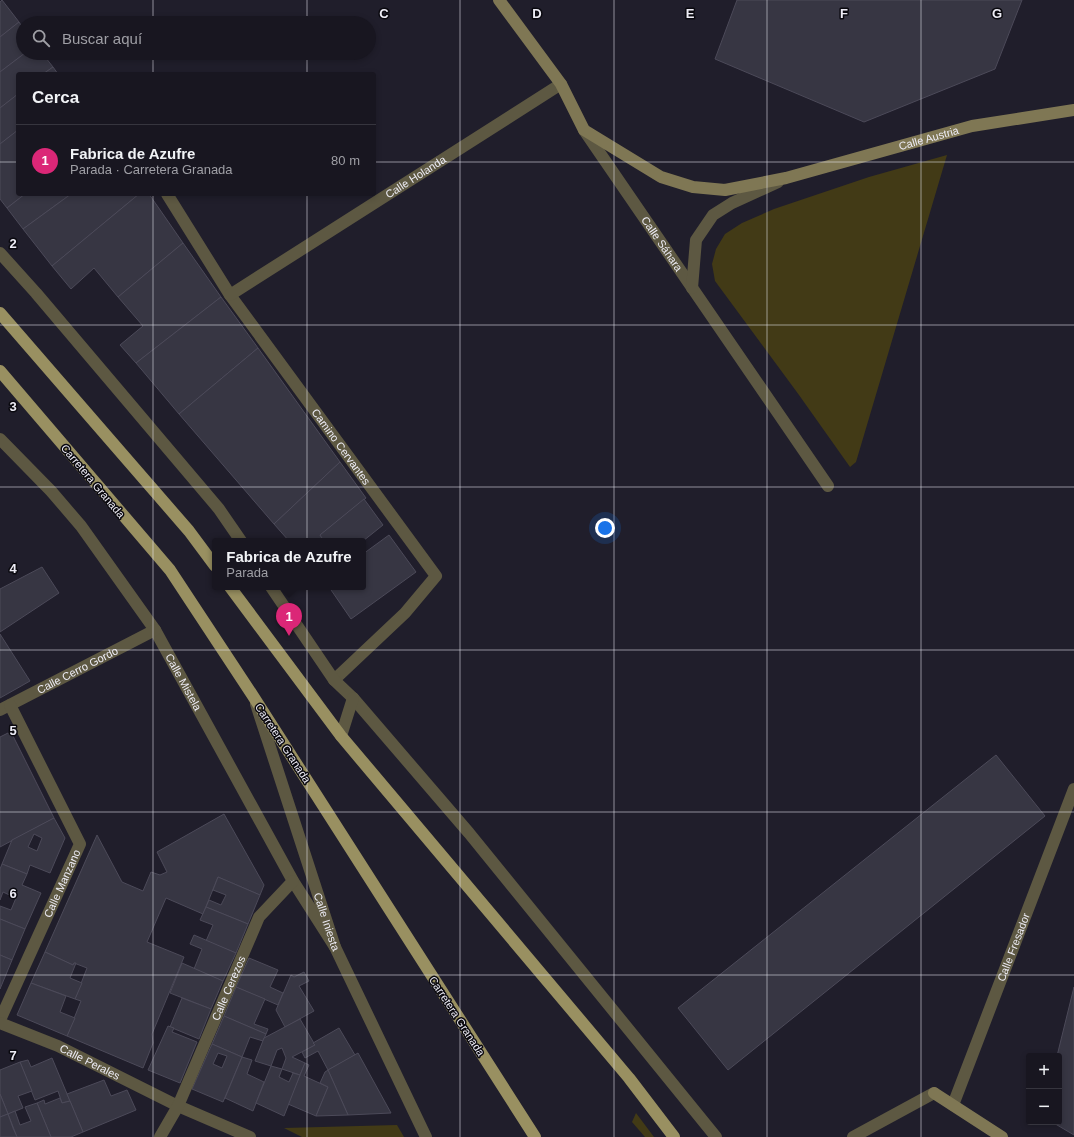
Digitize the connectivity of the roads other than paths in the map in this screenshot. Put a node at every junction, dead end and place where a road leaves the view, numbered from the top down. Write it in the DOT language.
graph roads {
  1 [pos="499,0"];
  2 [pos="561,84"];
  3 [pos="1074,110"];
  4 [pos="584,130"];
  5 [pos="786,178"];
  6 [pos="168,196"];
  7 [pos="0,253"];
  8 [pos="692,288"];
  9 [pos="230,295"];
  10 [pos="0,313"];
  11 [pos="0,371"];
  12 [pos="0,439"];
  13 [pos="828,486"];
  14 [pos="239,538"];
  15 [pos="212,562"];
  16 [pos="232,590"];
  17 [pos="274,590"];
  18 [pos="155,630"];
  19 [pos="334,680"];
  20 [pos="253,696"];
  21 [pos="353,698"];
  22 [pos="5,708"];
  23 [pos="341,736"];
  24 [pos="1074,789"];
  25 [pos="293,881"];
  26 [pos="335,947"];
  27 [pos="0,1021"];
  28 [pos="952,1105"];
  29 [pos="178,1106"];
  30 [pos="160,1137"];
  31 [pos="250,1137"];
  32 [pos="426,1137"];
  33 [pos="535,1137"];
  34 [pos="674,1137"];
  35 [pos="716,1137"];
  36 [pos="853,1137"];
  37 [pos="1002,1137"];
  1 -- 2 [label="street, Calle Sáhara"];
  2 -- 4 [label="street, Calle Sáhara"];
  2 -- 9 [label="street, Calle Holanda"];
  3 -- 5 [label="street, Calle Austria"];
  4 -- 5 [label="street, Calle Austria"];
  4 -- 8 [label="street, Calle Sáhara"];
  5 -- 8 [label="street, Calle Austria"];
  6 -- 9 [label="street, Camino Cervantes"];
  7 -- 14 [label="street"];
  8 -- 13 [label="street, Calle Sáhara"];
  9 -- 19 [label="street, Camino Cervantes"];
  10 -- 15 [label="main road"];
  11 -- 20 [label="main road, Carretera Granada"];
  12 -- 18 [label="street, Calle Mistela"];
  16 -- 23 [label="main road"];
  17 -- 19 [label="street"];
  18 -- 22 [label="street, Calle Cerro Gordo"];
  18 -- 25 [label="street, Calle Mistela"];
  19 -- 21 [label="street"];
  20 -- 26 [label="street, Calle Iniesta"];
  20 -- 33 [label="main road, Carretera Granada"];
  21 -- 23 [label="street"];
  21 -- 35 [label="street"];
  22 -- 27 [label="street, Calle Manzano"];
  23 -- 34 [label="main road"];
  24 -- 28 [label="street, Calle Fresador"];
  25 -- 26 [label="street, Calle Mistela"];
  25 -- 29 [label="street, Calle Cerezos"];
  26 -- 32 [label="street, Calle Iniesta"];
  27 -- 29 [label="street, Calle Perales"];
  28 -- 36 [label="street"];
  28 -- 37 [label="street"];
  29 -- 30 [label="street, Calle Cerezos"];
  29 -- 31 [label="street, Calle Perales"];
}
